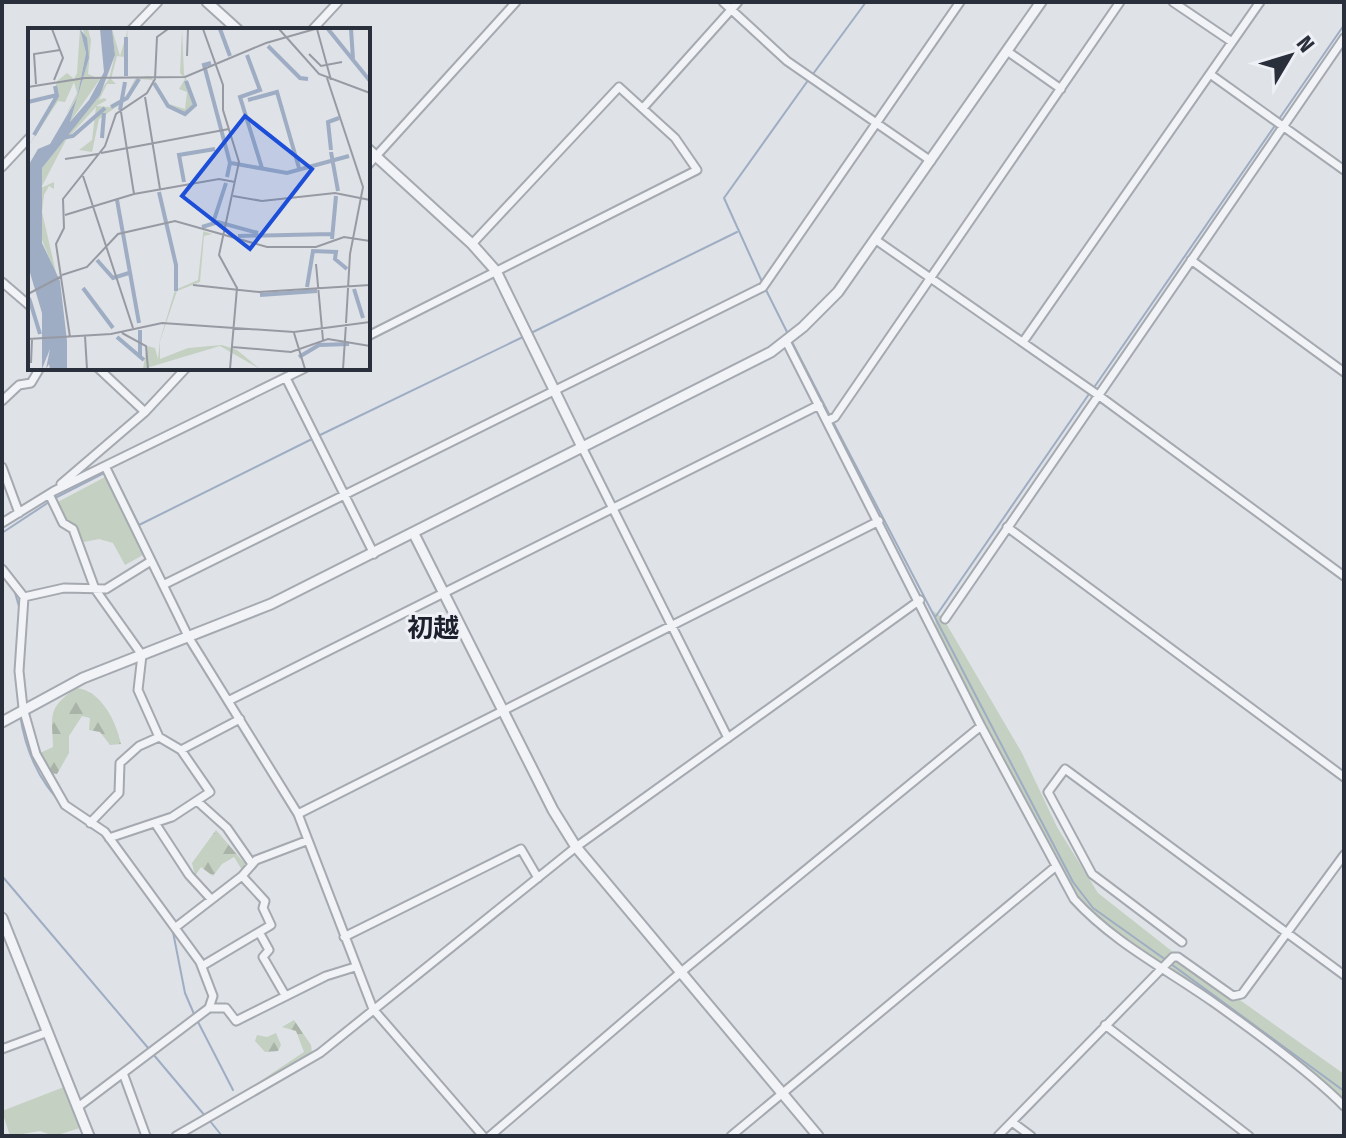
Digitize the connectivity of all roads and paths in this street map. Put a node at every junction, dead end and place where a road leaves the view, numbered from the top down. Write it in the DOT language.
graph roads {
  1 [pos="158,2"];
  2 [pos="207,2"];
  3 [pos="338,2"];
  4 [pos="516,2"];
  5 [pos="723,2"];
  6 [pos="738,2"];
  7 [pos="960,2"];
  8 [pos="1041,2"];
  9 [pos="1120,2"];
  10 [pos="1173,2"];
  11 [pos="1260,2"];
  12 [pos="731,9"];
  13 [pos="133,28"];
  14 [pos="236,28"];
  15 [pos="314,28"];
  16 [pos="1344,38"];
  17 [pos="1232,42"];
  18 [pos="1007,51"];
  19 [pos="1210,74"];
  20 [pos="1061,89"];
  21 [pos="643,108"];
  22 [pos="876,123"];
  23 [pos="1284,126"];
  24 [pos="28,139"];
  25 [pos="372,153"];
  26 [pos="931,161"];
  27 [pos="2,167"];
  28 [pos="1344,170"];
  29 [pos="876,240"];
  30 [pos="472,244"];
  31 [pos="1191,260"];
  32 [pos="496,271"];
  33 [pos="931,278"];
  34 [pos="4,286"];
  35 [pos="28,304"];
  36 [pos="370,335"];
  37 [pos="786,341"];
  38 [pos="1023,342"];
  39 [pos="39,370"];
  40 [pos="100,370"];
  41 [pos="184,370"];
  42 [pos="301,370"];
  43 [pos="1344,372"];
  44 [pos="286,378"];
  45 [pos="553,390"];
  46 [pos="1098,395"];
  47 [pos="2,401"];
  48 [pos="819,405"];
  49 [pos="145,412"];
  50 [pos="827,421"];
  51 [pos="583,449"];
  52 [pos="105,466"];
  53 [pos="2,467"];
  54 [pos="51,492"];
  55 [pos="344,494"];
  56 [pos="613,509"];
  57 [pos="19,513"];
  58 [pos="879,521"];
  59 [pos="2,523"];
  60 [pos="1007,527"];
  61 [pos="414,534"];
  62 [pos="374,554"];
  63 [pos="151,561"];
  64 [pos="2,569"];
  65 [pos="1344,576"];
  66 [pos="163,585"];
  67 [pos="95,589"];
  68 [pos="444,592"];
  69 [pos="24,597"];
  70 [pos="920,600"];
  71 [pos="945,619"];
  72 [pos="671,626"];
  73 [pos="189,638"];
  74 [pos="142,655"];
  75 [pos="228,701"];
  76 [pos="23,708"];
  77 [pos="504,711"];
  78 [pos="240,719"];
  79 [pos="2,722"];
  80 [pos="981,726"];
  81 [pos="159,737"];
  82 [pos="728,738"];
  83 [pos="181,750"];
  84 [pos="1344,777"];
  85 [pos="197,801"];
  86 [pos="298,814"];
  87 [pos="90,823"];
  88 [pos="155,823"];
  89 [pos="109,838"];
  90 [pos="306,841"];
  91 [pos="576,847"];
  92 [pos="1344,855"];
  93 [pos="252,864"];
  94 [pos="1055,867"];
  95 [pos="242,876"];
  96 [pos="538,878"];
  97 [pos="211,899"];
  98 [pos="2,918"];
  99 [pos="176,927"];
  100 [pos="259,932"];
  101 [pos="1287,933"];
  102 [pos="344,937"];
  103 [pos="1182,942"];
  104 [pos="202,966"];
  105 [pos="355,967"];
  106 [pos="1161,967"];
  107 [pos="680,973"];
  108 [pos="1344,975"];
  109 [pos="1223,990"];
  110 [pos="285,995"];
  111 [pos="1213,1002"];
  112 [pos="209,1008"];
  113 [pos="373,1009"];
  114 [pos="1105,1025"];
  115 [pos="48,1032"];
  116 [pos="2,1049"];
  117 [pos="123,1073"];
  118 [pos="782,1094"];
  119 [pos="1344,1106"];
  120 [pos="78,1107"];
  121 [pos="1012,1122"];
  122 [pos="89,1136"];
  123 [pos="146,1136"];
  124 [pos="176,1136"];
  125 [pos="483,1136"];
  126 [pos="490,1136"];
  127 [pos="731,1136"];
  128 [pos="818,1136"];
  129 [pos="998,1136"];
  130 [pos="1031,1136"];
  131 [pos="1249,1136"];
  1 -- 13 [label="street"];
  2 -- 14 [label="street"];
  3 -- 15 [label="street"];
  4 -- 25 [label="street"];
  5 -- 12 [label="street"];
  6 -- 12 [label="street"];
  7 -- 22 [label="street"];
  8 -- 18 [label="street"];
  9 -- 20 [label="street"];
  10 -- 17 [label="street"];
  11 -- 17 [label="street"];
  12 -- 21 [label="street"];
  12 -- 22 [label="street"];
  16 -- 23 [label="street"];
  17 -- 19 [label="street"];
  18 -- 20 [label="street"];
  18 -- 26 [label="street"];
  19 -- 23 [label="street"];
  19 -- 38 [label="street"];
  20 -- 33 [label="street"];
  21 -- 30 [label="street"];
  21 -- 32 [label="street"];
  22 -- 26 [label="street"];
  22 -- 45 [label="street"];
  23 -- 28 [label="street"];
  23 -- 31 [label="street"];
  24 -- 27 [label="street"];
  25 -- 30 [label="street"];
  26 -- 29 [label="street"];
  29 -- 33 [label="street"];
  29 -- 37 [label="street"];
  30 -- 32 [label="street"];
  31 -- 43 [label="street"];
  31 -- 46 [label="street"];
  32 -- 36 [label="street"];
  32 -- 45 [label="street"];
  33 -- 38 [label="street"];
  33 -- 50 [label="street"];
  34 -- 35 [label="street"];
  37 -- 48 [label="street"];
  37 -- 51 [label="street"];
  38 -- 46 [label="street"];
  39 -- 47 [label="street"];
  40 -- 49 [label="street"];
  41 -- 49 [label="street"];
  42 -- 44 [label="street"];
  44 -- 52 [label="street"];
  44 -- 55 [label="street"];
  45 -- 51 [label="street"];
  45 -- 55 [label="street"];
  46 -- 60 [label="street"];
  46 -- 65 [label="street"];
  48 -- 50 [label="street"];
  48 -- 56 [label="street"];
  49 -- 54 [label="street"];
  50 -- 58 [label="street"];
  51 -- 56 [label="street"];
  51 -- 61 [label="street"];
  52 -- 54 [label="street"];
  52 -- 63 [label="street"];
  53 -- 57 [label="street"];
  54 -- 57 [label="street"];
  54 -- 67 [label="street"];
  55 -- 62 [label="street"];
  55 -- 66 [label="street"];
  56 -- 68 [label="street"];
  56 -- 72 [label="street"];
  57 -- 59 [label="street"];
  58 -- 70 [label="street"];
  58 -- 72 [label="street"];
  60 -- 71 [label="street"];
  60 -- 84 [label="street"];
  61 -- 62 [label="street"];
  61 -- 68 [label="street"];
  62 -- 73 [label="street"];
  63 -- 66 [label="street"];
  63 -- 67 [label="street"];
  64 -- 69 [label="street"];
  66 -- 73 [label="street"];
  67 -- 69 [label="street"];
  67 -- 74 [label="street"];
  68 -- 75 [label="street"];
  68 -- 77 [label="street"];
  69 -- 76 [label="street"];
  70 -- 80 [label="street"];
  70 -- 82 [label="street"];
  72 -- 77 [label="street"];
  72 -- 82 [label="street"];
  73 -- 74 [label="street"];
  73 -- 75 [label="street"];
  74 -- 76 [label="street"];
  74 -- 81 [label="street"];
  75 -- 78 [label="street"];
  76 -- 79 [label="street"];
  76 -- 87 [label="street"];
  77 -- 86 [label="street"];
  77 -- 91 [label="street"];
  78 -- 83 [label="street"];
  78 -- 86 [label="street"];
  80 -- 94 [label="street"];
  80 -- 107 [label="street"];
  81 -- 83 [label="street"];
  81 -- 87 [label="street"];
  82 -- 91 [label="street"];
  83 -- 85 [label="street"];
  85 -- 88 [label="street"];
  85 -- 93 [label="street"];
  86 -- 90 [label="street"];
  87 -- 89 [label="street"];
  88 -- 89 [label="street"];
  88 -- 97 [label="street"];
  89 -- 99 [label="street"];
  90 -- 93 [label="street"];
  90 -- 102 [label="street"];
  91 -- 96 [label="street"];
  91 -- 107 [label="street"];
  92 -- 101 [label="street"];
  93 -- 95 [label="street"];
  94 -- 106 [label="street"];
  94 -- 118 [label="street"];
  95 -- 97 [label="street"];
  95 -- 100 [label="street"];
  96 -- 102 [label="street"];
  96 -- 113 [label="street"];
  97 -- 99 [label="street"];
  98 -- 115 [label="street"];
  99 -- 104 [label="street"];
  100 -- 104 [label="street"];
  100 -- 110 [label="street"];
  101 -- 103 [label="street"];
  101 -- 108 [label="street"];
  101 -- 109 [label="street"];
  102 -- 105 [label="street"];
  104 -- 112 [label="street"];
  105 -- 110 [label="street"];
  105 -- 113 [label="street"];
  106 -- 109 [label="street"];
  106 -- 111 [label="street"];
  106 -- 114 [label="street"];
  107 -- 118 [label="street"];
  107 -- 126 [label="street"];
  109 -- 111 [label="street"];
  110 -- 112 [label="street"];
  111 -- 119 [label="street"];
  112 -- 117 [label="street"];
  113 -- 124 [label="street"];
  113 -- 125 [label="street"];
  114 -- 121 [label="street"];
  114 -- 131 [label="street"];
  115 -- 116 [label="street"];
  115 -- 120 [label="street"];
  117 -- 120 [label="street"];
  117 -- 123 [label="street"];
  118 -- 127 [label="street"];
  118 -- 128 [label="street"];
  120 -- 122 [label="street"];
  121 -- 129 [label="street"];
  121 -- 130 [label="street"];
}
